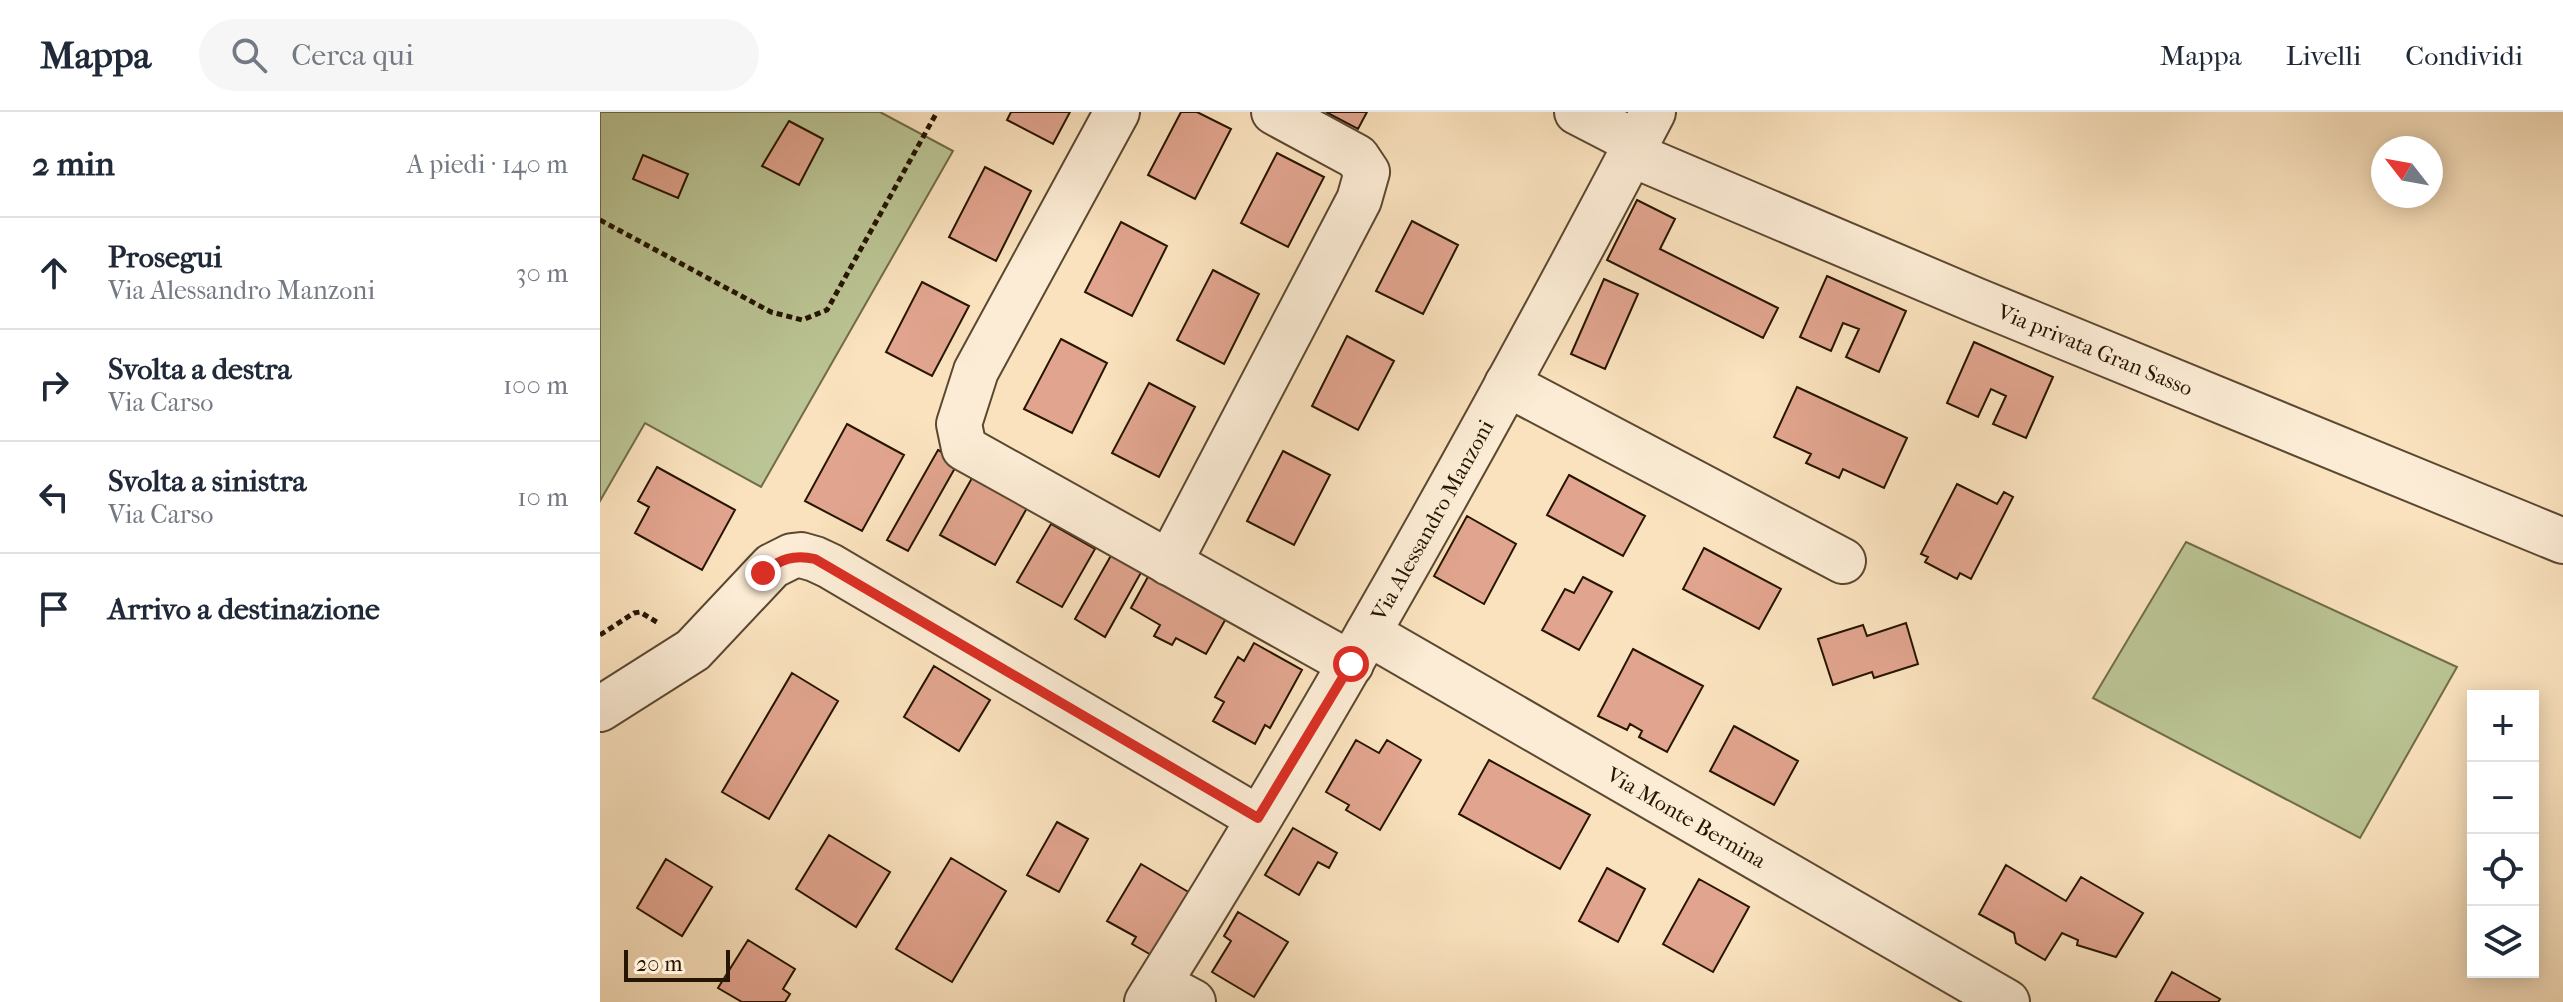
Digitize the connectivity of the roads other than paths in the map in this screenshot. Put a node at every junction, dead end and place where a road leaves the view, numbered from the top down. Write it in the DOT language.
graph roads {
  1 [pos="1117,112"];
  2 [pos="1274,112"];
  3 [pos="1577,112"];
  4 [pos="1640,136"];
  5 [pos="1507,384"];
  6 [pos="2563,541"];
  7 [pos="1843,561"];
  8 [pos="1169,563"];
  9 [pos="1359,649"];
  10 [pos="600,709"];
  11 [pos="1258,818"];
  12 [pos="1166,996"];
  13 [pos="2007,1002"];
  1 -- 8 [label="street, Via Monte Bernina"];
  2 -- 8 [label="street"];
  3 -- 4 [label="street, Via privata Gran Sasso"];
  4 -- 5 [label="street, Via Alessandro Manzoni"];
  4 -- 6 [label="street, Via privata Gran Sasso"];
  5 -- 7 [label="street"];
  5 -- 9 [label="street, Via Alessandro Manzoni"];
  8 -- 9 [label="street, Via Monte Bernina"];
  9 -- 11 [label="street, Via Alessandro Manzoni"];
  9 -- 13 [label="street, Via Monte Bernina"];
  10 -- 11 [label="street"];
  11 -- 12 [label="street, Via Alessandro Manzoni"];
}
